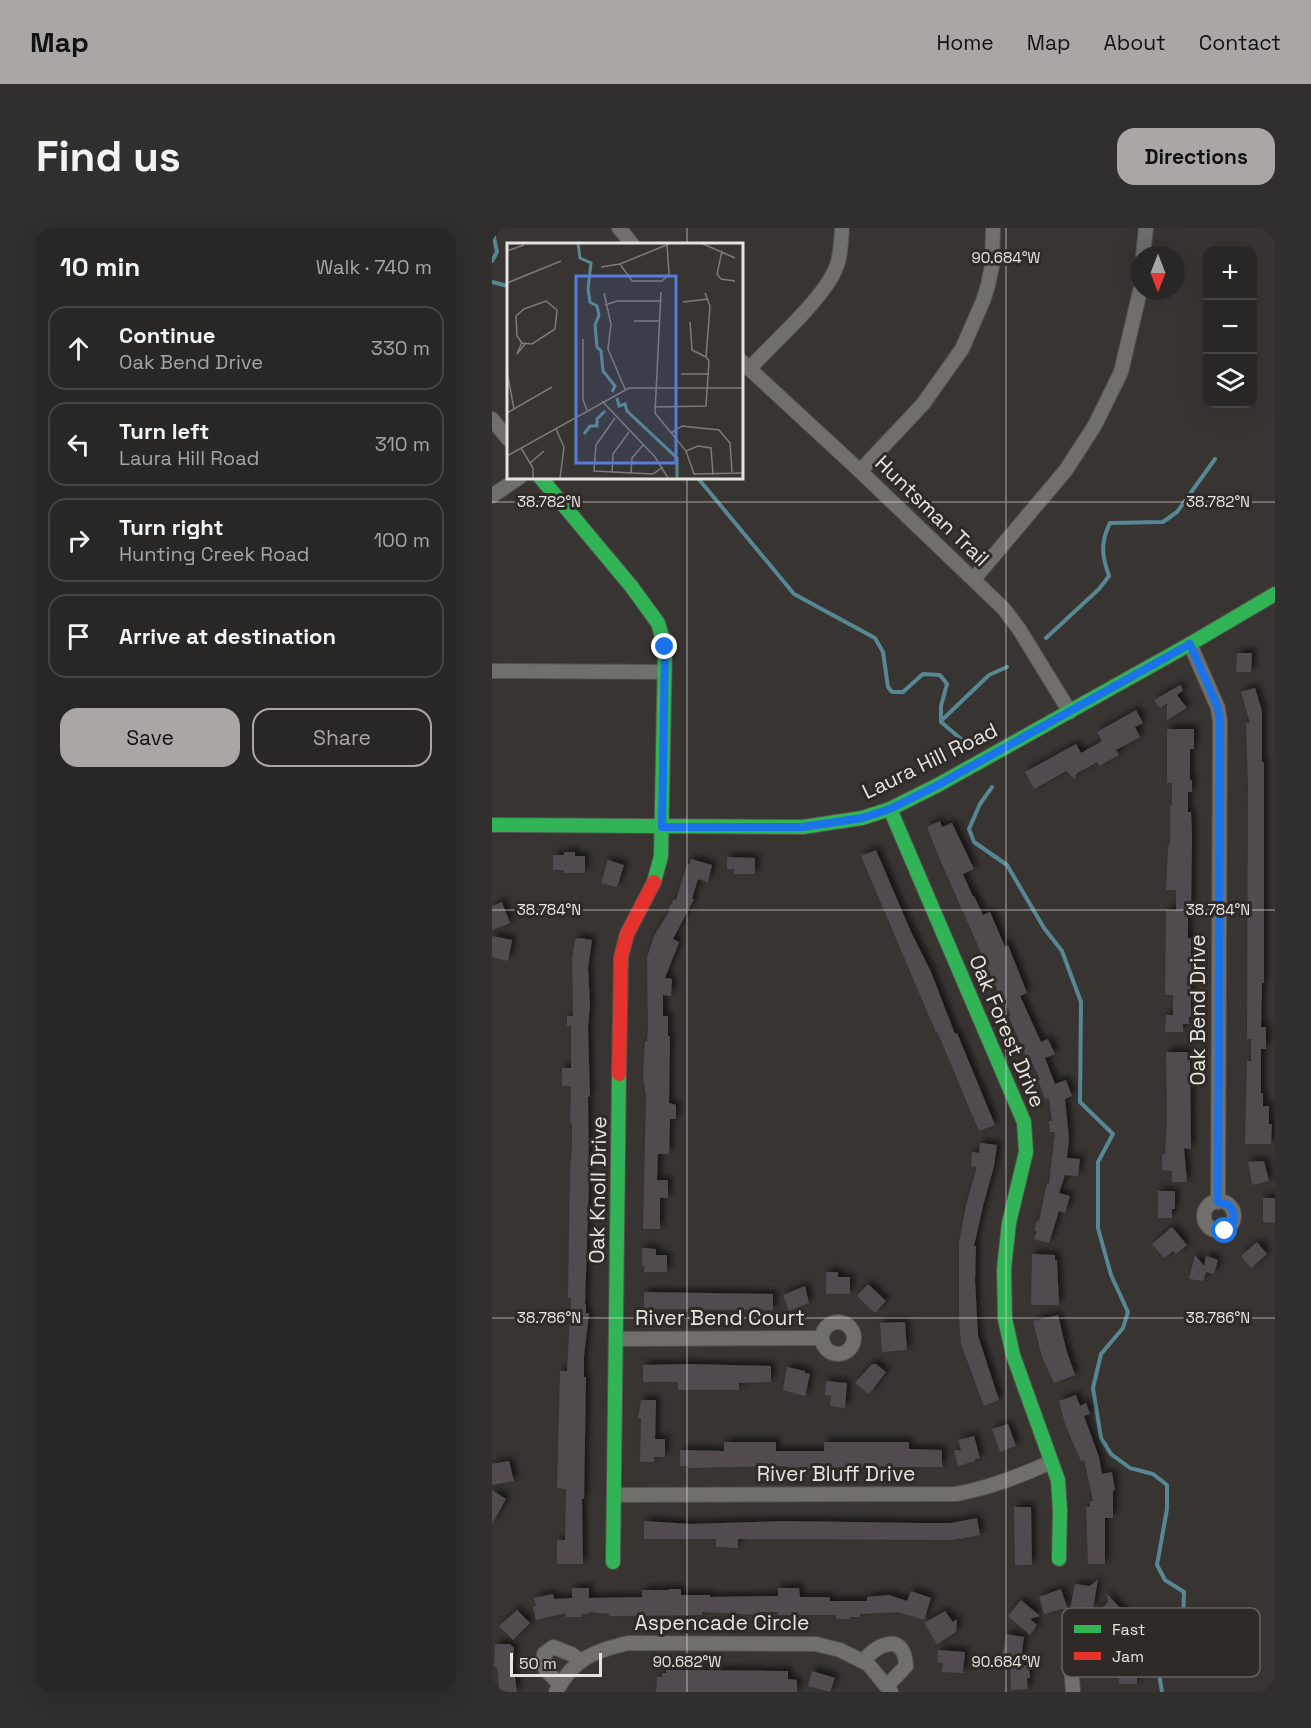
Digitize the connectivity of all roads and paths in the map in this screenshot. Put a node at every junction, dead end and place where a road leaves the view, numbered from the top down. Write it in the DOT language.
graph roads {
  1 [pos="619,228"];
  2 [pos="842,228"];
  3 [pos="993,228"];
  4 [pos="1146,228"];
  5 [pos="631,243"];
  6 [pos="1144,246"];
  7 [pos="1138,300"];
  8 [pos="745,365"];
  9 [pos="492,418"];
  10 [pos="507,438"];
  11 [pos="860,471"];
  12 [pos="519,478"];
  13 [pos="541,478"];
  14 [pos="492,496"];
  15 [pos="974,579"];
  16 [pos="1275,594"];
  17 [pos="1190,644"];
  18 [pos="492,671"];
  19 [pos="664,672"];
  20 [pos="1070,712"];
  21 [pos="890,809"];
  22 [pos="492,825"];
  23 [pos="662,827"];
  24 [pos="1218,1202"];
  25 [pos="822,1338"];
  26 [pos="618,1340"];
  27 [pos="1051,1462"];
  28 [pos="615,1495"];
  29 [pos="1059,1559"];
  30 [pos="613,1563"];
  31 [pos="580,1660"];
  32 [pos="863,1661"];
  33 [pos="1072,1677"];
  34 [pos="558,1688"];
  35 [pos="889,1689"];
  36 [pos="1073,1692"];
  1 -- 5 [label="street"];
  2 -- 8 [label="street"];
  3 -- 11 [label="street"];
  4 -- 6 [label="street"];
  7 -- 15 [label="street"];
  8 -- 11 [label="street, Huntsman Trail"];
  9 -- 10 [label="street"];
  11 -- 15 [label="street, Huntsman Trail"];
  12 -- 14 [label="street"];
  13 -- 19 [label="street, Oak Knoll Drive"];
  15 -- 20 [label="street, Huntsman Trail"];
  16 -- 17 [label="street, Laura Hill Road"];
  17 -- 20 [label="street, Laura Hill Road"];
  17 -- 24 [label="street, Oak Bend Drive"];
  18 -- 19 [label="street"];
  19 -- 23 [label="street, Oak Knoll Drive"];
  20 -- 21 [label="street, Laura Hill Road"];
  21 -- 23 [label="street, Laura Hill Road"];
  21 -- 27 [label="street, Oak Forest Drive"];
  22 -- 23 [label="street, Laura Hill Road"];
  23 -- 26 [label="street, Oak Knoll Drive"];
  25 -- 26 [label="street, River Bend Court"];
  26 -- 28 [label="street, Oak Knoll Drive"];
  27 -- 28 [label="street, River Bluff Drive"];
  27 -- 29 [label="street, Oak Forest Drive"];
  28 -- 30 [label="street, Oak Knoll Drive"];
  31 -- 32 [label="street, Aspencade Circle"];
  31 -- 34 [label="street, Aspencade Circle"];
  31 -- 34 [label="street, Aspencade Circle"];
  32 -- 35 [label="street, Aspencade Circle"];
  32 -- 35 [label="street, Aspencade Circle"];
  33 -- 36 [label="street"];
}
